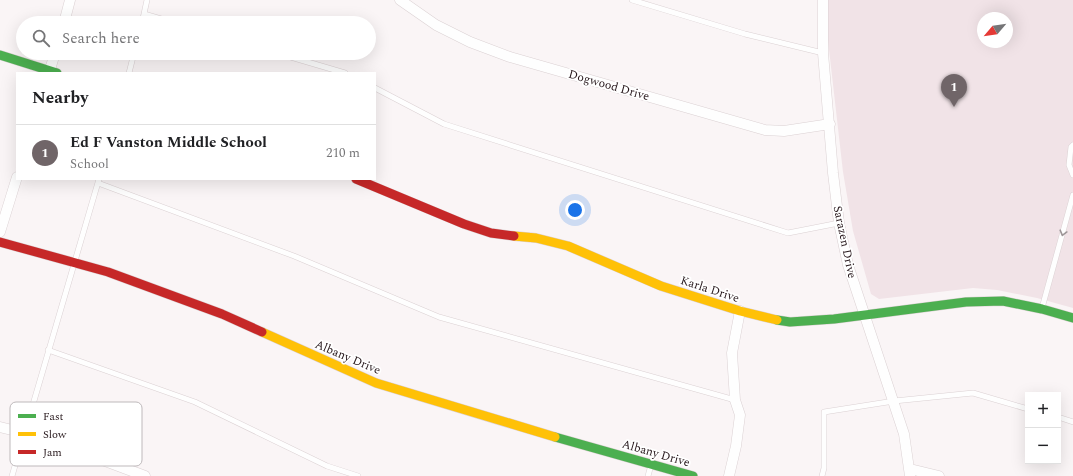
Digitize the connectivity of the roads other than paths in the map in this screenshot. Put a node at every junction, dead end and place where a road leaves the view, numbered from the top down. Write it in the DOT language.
graph roads {
  1 [pos="70,0"];
  2 [pos="147,0"];
  3 [pos="400,0"];
  4 [pos="632,0"];
  5 [pos="823,0"];
  6 [pos="144,14"];
  7 [pos="66,16"];
  8 [pos="151,16"];
  9 [pos="824,53"];
  10 [pos="0,55"];
  11 [pos="54,60"];
  12 [pos="132,60"];
  13 [pos="300,60"];
  14 [pos="52,72"];
  15 [pos="129,72"];
  16 [pos="341,72"];
  17 [pos="376,89"];
  18 [pos="830,124"];
  19 [pos="1073,145"];
  20 [pos="1073,175"];
  21 [pos="16,180"];
  22 [pos="358,180"];
  23 [pos="98,181"];
  24 [pos="1073,195"];
  25 [pos="839,223"];
  26 [pos="0,232"];
  27 [pos="0,242"];
  28 [pos="74,262"];
  29 [pos="1042,309"];
  30 [pos="740,311"];
  31 [pos="865,314"];
  32 [pos="1073,318"];
  33 [pos="48,350"];
  34 [pos="735,400"];
  35 [pos="894,401"];
  36 [pos="33,402"];
  37 [pos="1025,408"];
  38 [pos="1061,418"];
  39 [pos="1073,422"];
  40 [pos="0,427"];
  41 [pos="10,429"];
  42 [pos="652,465"];
  43 [pos="15,466"];
  44 [pos="119,466"];
  45 [pos="910,472"];
  46 [pos="12,476"];
  47 [pos="145,476"];
  48 [pos="358,476"];
  49 [pos="648,476"];
  50 [pos="693,476"];
  51 [pos="729,476"];
  52 [pos="822,476"];
  53 [pos="939,476"];
  1 -- 7 [label="street"];
  2 -- 6 [label="lane"];
  3 -- 18 [label="street, Dogwood Drive"];
  4 -- 9 [label="lane"];
  5 -- 9 [label="street, Sarazen Drive"];
  6 -- 8 [label="lane"];
  9 -- 18 [label="street, Sarazen Drive"];
  10 -- 14 [label="street"];
  11 -- 14 [label="street"];
  12 -- 15 [label="lane"];
  13 -- 16 [label="lane"];
  17 -- 25 [label="lane"];
  18 -- 25 [label="street, Sarazen Drive"];
  19 -- 20 [label="lane"];
  21 -- 26 [label="street"];
  22 -- 30 [label="street, Karla Drive"];
  23 -- 28 [label="lane"];
  23 -- 34 [label="lane"];
  24 -- 29 [label="lane, one-way"];
  25 -- 31 [label="street, Sarazen Drive"];
  27 -- 28 [label="street, Albany Drive"];
  28 -- 33 [label="lane"];
  28 -- 42 [label="street, Albany Drive"];
  29 -- 31 [label="street, Karla Drive"];
  29 -- 32 [label="street, Karla Drive"];
  30 -- 31 [label="street, Karla Drive"];
  30 -- 34 [label="street"];
  31 -- 35 [label="street, Sarazen Drive"];
  33 -- 36 [label="lane"];
  33 -- 48 [label="lane"];
  34 -- 51 [label="street"];
  35 -- 37 [label="lane"];
  35 -- 45 [label="street, Sarazen Drive"];
  35 -- 52 [label="lane"];
  38 -- 39 [label="lane"];
  40 -- 41 [label="street"];
  42 -- 49 [label="lane"];
  42 -- 50 [label="street, Albany Drive"];
  43 -- 46 [label="lane"];
  44 -- 47 [label="street"];
  45 -- 53 [label="street"];
}
